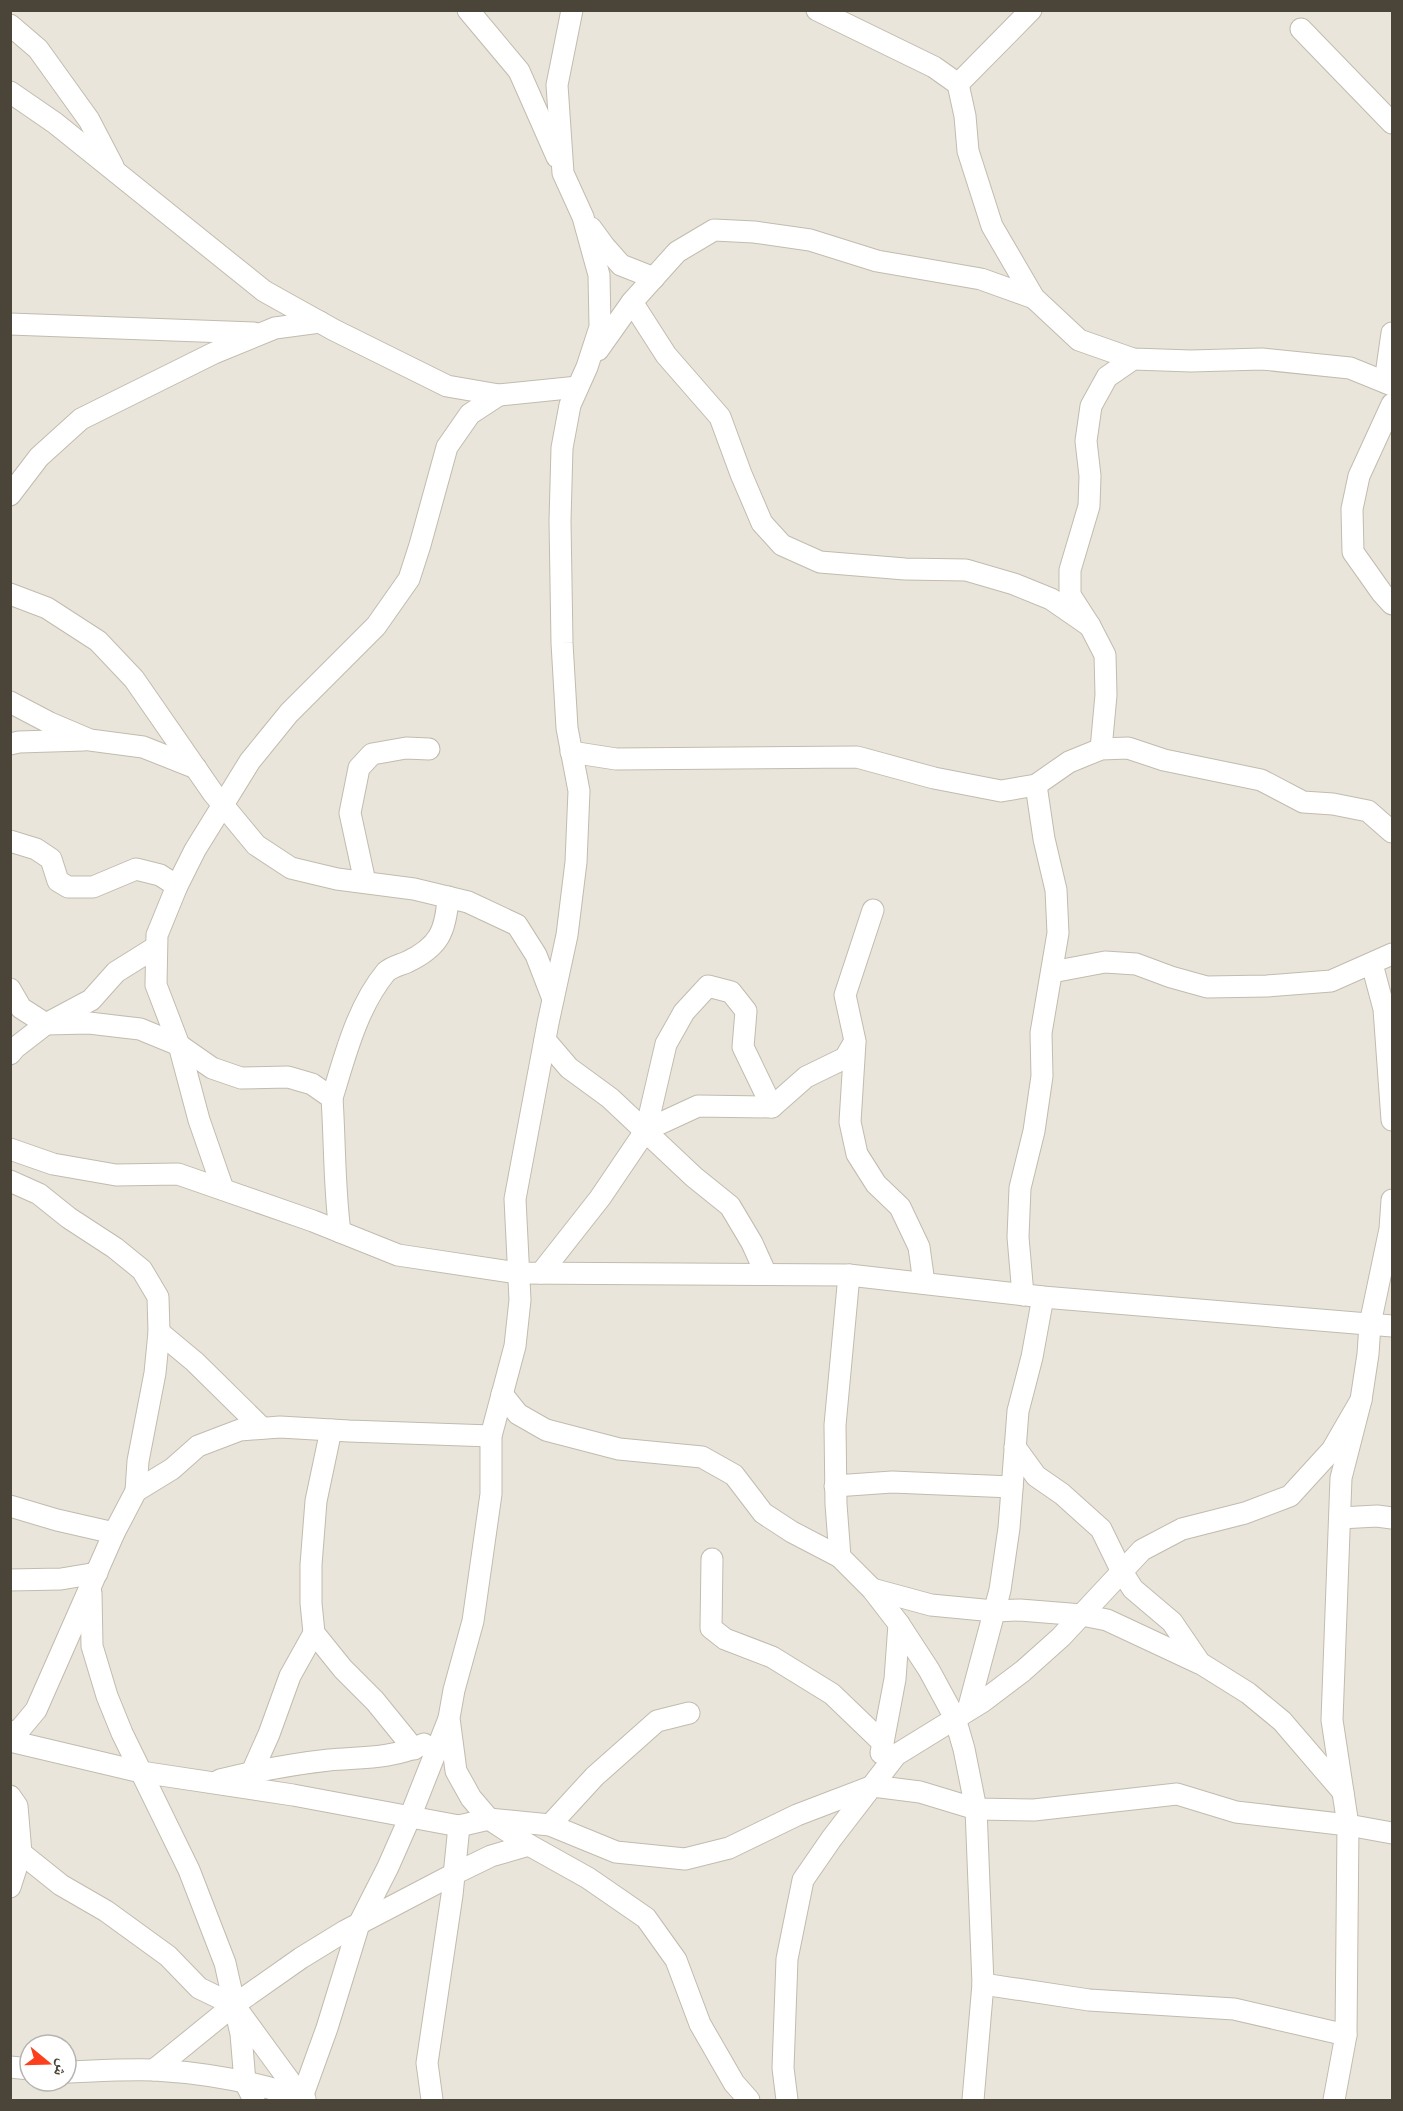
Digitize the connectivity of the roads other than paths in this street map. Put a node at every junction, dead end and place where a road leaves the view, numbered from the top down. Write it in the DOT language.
graph roads {
  1 [pos="468,10"];
  2 [pos="572,10"];
  3 [pos="817,10"];
  4 [pos="1031,10"];
  5 [pos="10,25"];
  6 [pos="1301,29"];
  7 [pos="958,84"];
  8 [pos="10,92"];
  9 [pos="1392,123"];
  10 [pos="116,172"];
  11 [pos="563,172"];
  12 [pos="583,217"];
  13 [pos="654,278"];
  14 [pos="1034,298"];
  15 [pos="632,302"];
  16 [pos="320,322"];
  17 [pos="10,324"];
  18 [pos="263,333"];
  19 [pos="1392,333"];
  20 [pos="1133,359"];
  21 [pos="587,367"];
  22 [pos="1389,383"];
  23 [pos="578,387"];
  24 [pos="499,395"];
  25 [pos="1392,404"];
  26 [pos="10,495"];
  27 [pos="10,594"];
  28 [pos="1392,604"];
  29 [pos="1090,626"];
  30 [pos="10,702"];
  31 [pos="90,740"];
  32 [pos="10,744"];
  33 [pos="429,749"];
  34 [pos="1101,749"];
  35 [pos="571,752"];
  36 [pos="196,768"];
  37 [pos="1036,785"];
  38 [pos="222,804"];
  39 [pos="1392,832"];
  40 [pos="10,841"];
  41 [pos="365,882"];
  42 [pos="177,886"];
  43 [pos="448,897"];
  44 [pos="873,910"];
  45 [pos="156,947"];
  46 [pos="1392,954"];
  47 [pos="1372,964"];
  48 [pos="1052,972"];
  49 [pos="10,989"];
  50 [pos="553,999"];
  51 [pos="46,1024"];
  52 [pos="545,1040"];
  53 [pos="855,1041"];
  54 [pos="179,1045"];
  55 [pos="10,1054"];
  56 [pos="332,1098"];
  57 [pos="772,1107"];
  58 [pos="1392,1120"];
  59 [pos="646,1130"];
  60 [pos="10,1149"];
  61 [pos="88,1170"];
  62 [pos="14,1186"];
  63 [pos="223,1189"];
  64 [pos="1392,1200"];
  65 [pos="339,1232"];
  66 [pos="517,1273"];
  67 [pos="541,1274"];
  68 [pos="766,1274"];
  69 [pos="849,1275"];
  70 [pos="924,1283"];
  71 [pos="1033,1296"];
  72 [pos="1370,1324"];
  73 [pos="1392,1326"];
  74 [pos="159,1332"];
  75 [pos="502,1394"];
  76 [pos="1361,1400"];
  77 [pos="262,1428"];
  78 [pos="331,1430"];
  79 [pos="491,1436"];
  80 [pos="1015,1446"];
  81 [pos="835,1486"];
  82 [pos="1012,1487"];
  83 [pos="136,1491"];
  84 [pos="10,1506"];
  85 [pos="1340,1518"];
  86 [pos="1392,1518"];
  87 [pos="114,1533"];
  88 [pos="840,1557"];
  89 [pos="712,1559"];
  90 [pos="1122,1572"];
  91 [pos="10,1580"];
  92 [pos="93,1580"];
  93 [pos="872,1589"];
  94 [pos="994,1611"];
  95 [pos="1082,1615"];
  96 [pos="899,1624"];
  97 [pos="314,1633"];
  98 [pos="1200,1663"];
  99 [pos="689,1713"];
  100 [pos="961,1714"];
  101 [pos="449,1718"];
  102 [pos="10,1735"];
  103 [pos="10,1742"];
  104 [pos="883,1743"];
  105 [pos="414,1749"];
  106 [pos="141,1772"];
  107 [pos="252,1772"];
  108 [pos="210,1783"];
  109 [pos="873,1786"];
  110 [pos="1343,1792"];
  111 [pos="10,1796"];
  112 [pos="976,1809"];
  113 [pos="410,1817"];
  114 [pos="489,1819"];
  115 [pos="550,1825"];
  116 [pos="1348,1825"];
  117 [pos="459,1826"];
  118 [pos="1392,1833"];
  119 [pos="529,1845"];
  120 [pos="21,1852"];
  121 [pos="454,1874"];
  122 [pos="10,1887"];
  123 [pos="359,1924"];
  124 [pos="983,1983"];
  125 [pos="234,2005"];
  126 [pos="1346,2035"];
  127 [pos="154,2070"];
  128 [pos="78,2072"];
  129 [pos="249,2091"];
  130 [pos="304,2100"];
  131 [pos="432,2100"];
  132 [pos="749,2100"];
  133 [pos="787,2100"];
  134 [pos="973,2100"];
  135 [pos="1334,2100"];
  1 -- 11 [label="street"];
  2 -- 11 [label="street"];
  3 -- 7 [label="street"];
  4 -- 7 [label="street"];
  5 -- 10 [label="street"];
  6 -- 9 [label="street"];
  7 -- 14 [label="street"];
  8 -- 10 [label="street"];
  10 -- 16 [label="street"];
  11 -- 12 [label="street"];
  12 -- 13 [label="street"];
  12 -- 21 [label="street"];
  13 -- 14 [label="street"];
  13 -- 15 [label="street"];
  14 -- 20 [label="street"];
  15 -- 21 [label="street"];
  15 -- 29 [label="street"];
  16 -- 18 [label="street"];
  16 -- 24 [label="street"];
  17 -- 18 [label="street"];
  18 -- 26 [label="street"];
  19 -- 22 [label="street"];
  20 -- 22 [label="street"];
  20 -- 29 [label="street"];
  21 -- 23 [label="street"];
  23 -- 24 [label="street"];
  23 -- 35 [label="street"];
  24 -- 38 [label="street"];
  25 -- 28 [label="street"];
  27 -- 36 [label="street"];
  29 -- 34 [label="street"];
  30 -- 31 [label="street"];
  31 -- 32 [label="street"];
  31 -- 36 [label="street"];
  33 -- 41 [label="street"];
  34 -- 37 [label="street"];
  34 -- 39 [label="street"];
  35 -- 37 [label="street"];
  35 -- 50 [label="street"];
  36 -- 38 [label="street"];
  37 -- 48 [label="street"];
  38 -- 41 [label="street"];
  38 -- 42 [label="street"];
  40 -- 42 [label="street"];
  41 -- 43 [label="street"];
  42 -- 45 [label="street"];
  43 -- 50 [label="street"];
  43 -- 56 [label="street"];
  44 -- 53 [label="street"];
  45 -- 51 [label="street"];
  45 -- 54 [label="street"];
  46 -- 47 [label="street"];
  47 -- 48 [label="street"];
  47 -- 58 [label="street"];
  48 -- 71 [label="street"];
  49 -- 51 [label="street"];
  50 -- 52 [label="street"];
  51 -- 54 [label="street"];
  51 -- 55 [label="street"];
  52 -- 59 [label="street"];
  52 -- 66 [label="street"];
  53 -- 57 [label="street"];
  53 -- 70 [label="street"];
  54 -- 56 [label="street"];
  54 -- 63 [label="street"];
  56 -- 65 [label="street"];
  57 -- 59 [label="street"];
  57 -- 59 [label="street"];
  59 -- 67 [label="street"];
  59 -- 68 [label="street"];
  60 -- 61 [label="street"];
  61 -- 62 [label="street"];
  61 -- 63 [label="street"];
  62 -- 74 [label="street"];
  63 -- 65 [label="street"];
  64 -- 72 [label="street"];
  65 -- 66 [label="street"];
  66 -- 67 [label="street"];
  66 -- 75 [label="street"];
  67 -- 68 [label="street"];
  68 -- 69 [label="street"];
  69 -- 70 [label="street"];
  69 -- 81 [label="street"];
  70 -- 71 [label="street"];
  71 -- 72 [label="street"];
  71 -- 80 [label="street"];
  72 -- 73 [label="street"];
  72 -- 76 [label="street"];
  74 -- 77 [label="street"];
  74 -- 83 [label="street"];
  75 -- 79 [label="street"];
  75 -- 88 [label="street"];
  76 -- 85 [label="street"];
  76 -- 90 [label="street"];
  77 -- 78 [label="street"];
  77 -- 83 [label="street"];
  78 -- 79 [label="street"];
  78 -- 97 [label="street"];
  79 -- 101 [label="street"];
  80 -- 82 [label="street"];
  80 -- 90 [label="street"];
  81 -- 82 [label="street"];
  81 -- 88 [label="street"];
  82 -- 94 [label="street"];
  83 -- 87 [label="street"];
  84 -- 87 [label="street"];
  85 -- 86 [label="street"];
  85 -- 110 [label="street"];
  87 -- 92 [label="street"];
  88 -- 93 [label="street"];
  89 -- 104 [label="street"];
  90 -- 95 [label="street"];
  90 -- 98 [label="street"];
  91 -- 92 [label="street"];
  92 -- 102 [label="street"];
  92 -- 106 [label="street"];
  93 -- 94 [label="street"];
  93 -- 96 [label="street"];
  94 -- 95 [label="street"];
  94 -- 100 [label="street"];
  95 -- 98 [label="street"];
  95 -- 100 [label="street"];
  96 -- 100 [label="street"];
  96 -- 104 [label="street"];
  97 -- 105 [label="street"];
  97 -- 107 [label="street"];
  98 -- 110 [label="street"];
  99 -- 115 [label="street"];
  100 -- 109 [label="street"];
  100 -- 112 [label="street"];
  101 -- 105 [label="street"];
  101 -- 113 [label="street"];
  101 -- 114 [label="street"];
  103 -- 106 [label="street"];
  104 -- 109 [label="street"];
  105 -- 107 [label="street"];
  106 -- 108 [label="street"];
  106 -- 125 [label="street"];
  107 -- 108 [label="street"];
  108 -- 113 [label="street"];
  109 -- 112 [label="street"];
  109 -- 115 [label="street"];
  109 -- 133 [label="street"];
  110 -- 116 [label="street"];
  111 -- 120 [label="street"];
  112 -- 116 [label="street"];
  112 -- 124 [label="street"];
  113 -- 117 [label="street"];
  113 -- 123 [label="street"];
  114 -- 115 [label="street"];
  114 -- 117 [label="street"];
  114 -- 119 [label="street"];
  116 -- 118 [label="street"];
  116 -- 126 [label="street"];
  117 -- 121 [label="street"];
  119 -- 121 [label="street"];
  119 -- 132 [label="street"];
  120 -- 122 [label="street"];
  120 -- 125 [label="street"];
  121 -- 123 [label="street"];
  121 -- 131 [label="street"];
  123 -- 125 [label="street"];
  123 -- 130 [label="street"];
  124 -- 126 [label="street"];
  124 -- 134 [label="street"];
  125 -- 127 [label="street"];
  125 -- 129 [label="street"];
  125 -- 130 [label="street"];
  126 -- 135 [label="street"];
  127 -- 128 [label="street"];
  127 -- 129 [label="street"];
  129 -- 130 [label="street"];
}
